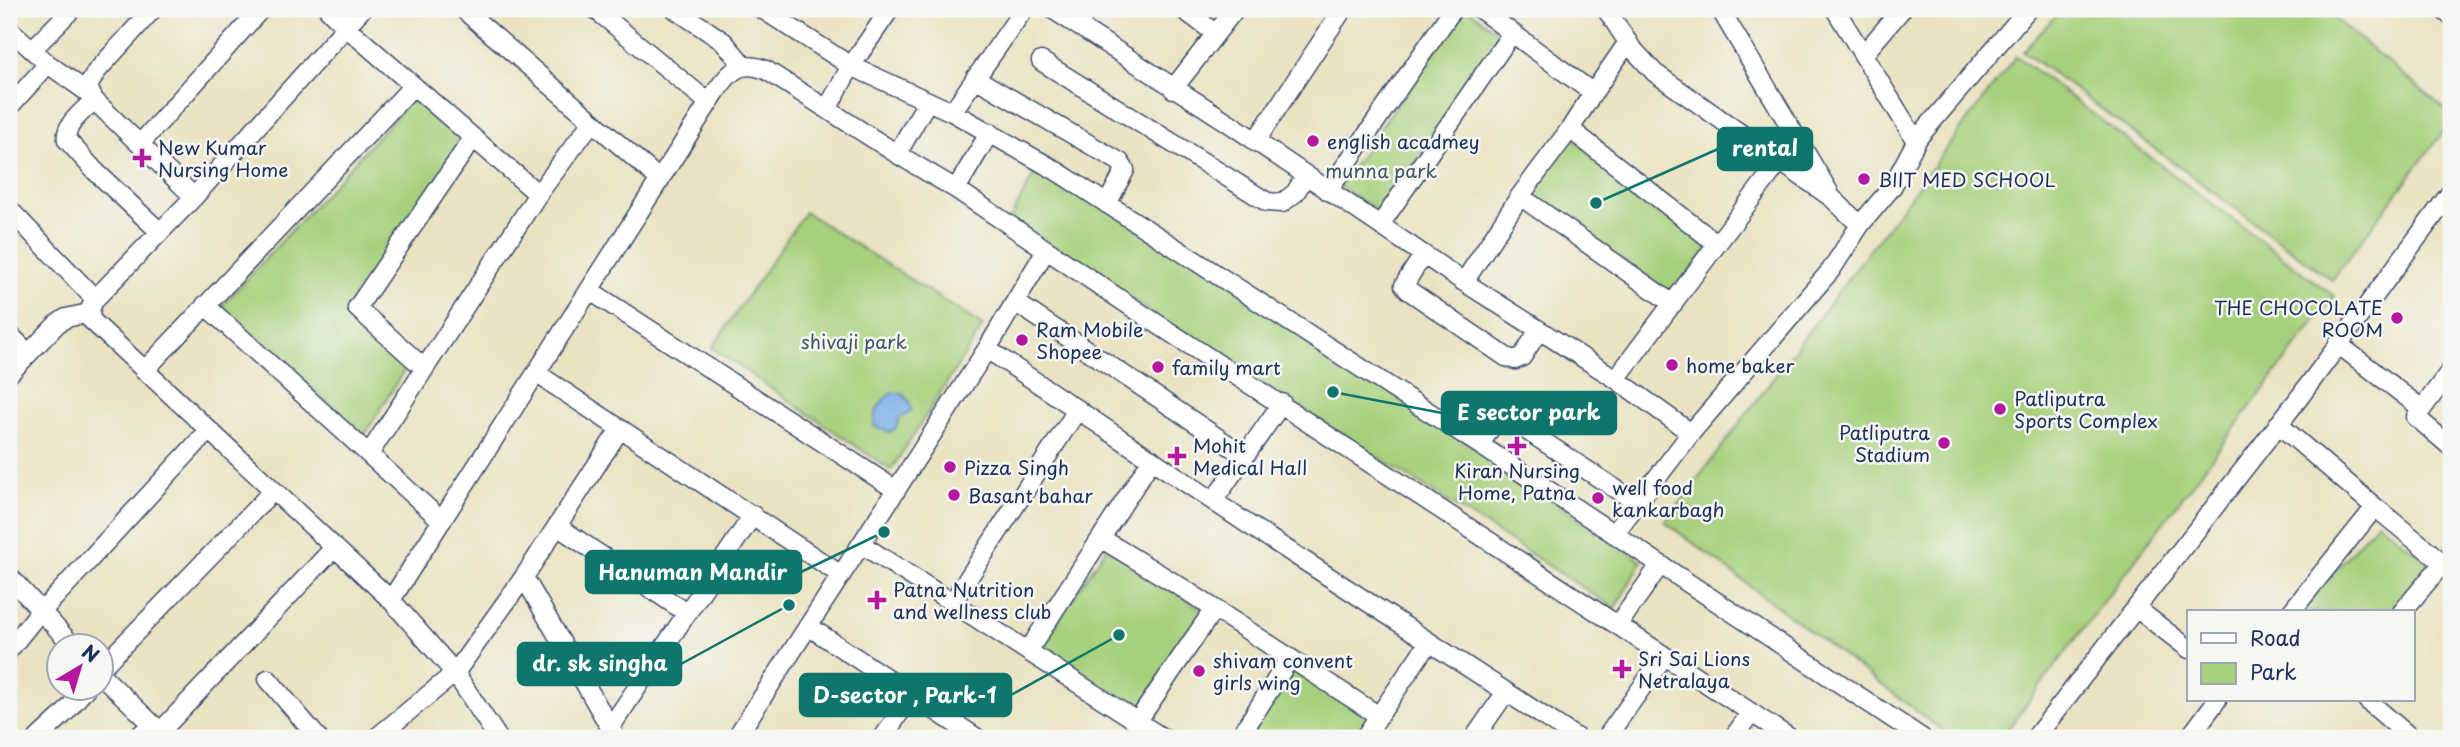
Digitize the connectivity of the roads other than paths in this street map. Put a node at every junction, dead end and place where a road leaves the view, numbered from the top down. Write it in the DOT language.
graph roads {
  1 [pos="72,9"];
  2 [pos="153,9"];
  3 [pos="261,9"];
  4 [pos="328,9"];
  5 [pos="362,9"];
  6 [pos="463,9"];
  7 [pos="595,9"];
  8 [pos="675,9"];
  9 [pos="762,9"];
  10 [pos="890,9"];
  11 [pos="1024,9"];
  12 [pos="1052,9"];
  13 [pos="1089,9"];
  14 [pos="1183,9"];
  15 [pos="1234,9"];
  16 [pos="1343,9"];
  17 [pos="1453,9"];
  18 [pos="1480,9"];
  19 [pos="1606,9"];
  20 [pos="1720,9"];
  21 [pos="1835,9"];
  22 [pos="1902,9"];
  23 [pos="2028,9"];
  24 [pos="2442,9"];
  25 [pos="2451,16"];
  26 [pos="1077,25"];
  27 [pos="346,27"];
  28 [pos="9,29"];
  29 [pos="1215,33"];
  30 [pos="1512,33"];
  31 [pos="1628,42"];
  32 [pos="32,50"];
  33 [pos="1863,55"];
  34 [pos="1041,61"];
  35 [pos="48,64"];
  36 [pos="851,65"];
  37 [pos="744,66"];
  38 [pos="975,78"];
  39 [pos="413,86"];
  40 [pos="1174,89"];
  41 [pos="1593,93"];
  42 [pos="92,97"];
  43 [pos="927,102"];
  44 [pos="709,103"];
  45 [pos="9,107"];
  46 [pos="827,109"];
  47 [pos="952,112"];
  48 [pos="592,122"];
  49 [pos="1570,129"];
  50 [pos="990,132"];
  51 [pos="473,138"];
  52 [pos="1916,141"];
  53 [pos="1255,142"];
  54 [pos="140,144"];
  55 [pos="897,154"];
  56 [pos="1780,161"];
  57 [pos="1305,177"];
  58 [pos="660,180"];
  59 [pos="956,189"];
  60 [pos="1328,191"];
  61 [pos="2451,192"];
  62 [pos="538,194"];
  63 [pos="1520,196"];
  64 [pos="194,197"];
  65 [pos="1832,198"];
  66 [pos="1107,204"];
  67 [pos="9,208"];
  68 [pos="1380,225"];
  69 [pos="1860,225"];
  70 [pos="160,232"];
  71 [pos="1717,244"];
  72 [pos="1046,250"];
  73 [pos="1423,255"];
  74 [pos="1464,282"];
  75 [pos="589,290"];
  76 [pos="1015,302"];
  77 [pos="1673,304"];
  78 [pos="205,305"];
  79 [pos="92,306"];
  80 [pos="1539,330"];
  81 [pos="9,334"];
  82 [pos="2338,344"];
  83 [pos="987,349"];
  84 [pos="29,354"];
  85 [pos="424,368"];
  86 [pos="2451,370"];
  87 [pos="144,371"];
  88 [pos="536,373"];
  89 [pos="9,374"];
  90 [pos="1616,379"];
  91 [pos="1282,403"];
  92 [pos="1078,409"];
  93 [pos="2422,409"];
  94 [pos="2278,424"];
  95 [pos="621,429"];
  96 [pos="208,430"];
  97 [pos="1691,433"];
  98 [pos="1480,445"];
  99 [pos="2451,447"];
  100 [pos="369,454"];
  101 [pos="1245,456"];
  102 [pos="1152,459"];
  103 [pos="896,489"];
  104 [pos="273,491"];
  105 [pos="1214,500"];
  106 [pos="1637,503"];
  107 [pos="2375,507"];
  108 [pos="752,516"];
  109 [pos="442,521"];
  110 [pos="557,526"];
  111 [pos="1614,534"];
  112 [pos="1102,540"];
  113 [pos="861,544"];
  114 [pos="334,548"];
  115 [pos="2447,557"];
  116 [pos="1660,565"];
  117 [pos="841,575"];
  118 [pos="9,576"];
  119 [pos="524,577"];
  120 [pos="391,600"];
  121 [pos="952,603"];
  122 [pos="2136,608"];
  123 [pos="1214,609"];
  124 [pos="41,610"];
  125 [pos="2293,610"];
  126 [pos="2404,610"];
  127 [pos="687,613"];
  128 [pos="1619,625"];
  129 [pos="808,626"];
  130 [pos="61,632"];
  131 [pos="1428,643"];
  132 [pos="2187,647"];
  133 [pos="9,650"];
  134 [pos="1028,650"];
  135 [pos="116,653"];
  136 [pos="1664,656"];
  137 [pos="1290,658"];
  138 [pos="455,673"];
  139 [pos="268,679"];
  140 [pos="116,690"];
  141 [pos="1506,692"];
  142 [pos="911,695"];
  143 [pos="74,702"];
  144 [pos="2216,702"];
  145 [pos="2369,702"];
  146 [pos="1750,714"];
  147 [pos="1379,716"];
  148 [pos="1138,722"];
  149 [pos="160,732"];
  150 [pos="613,733"];
  151 [pos="2193,737"];
  152 [pos="38,738"];
  153 [pos="137,738"];
  154 [pos="318,738"];
  155 [pos="376,738"];
  156 [pos="498,738"];
  157 [pos="736,738"];
  158 [pos="883,738"];
  159 [pos="976,738"];
  160 [pos="1163,738"];
  161 [pos="1239,738"];
  162 [pos="1364,738"];
  163 [pos="1474,738"];
  164 [pos="1577,738"];
  165 [pos="1606,738"];
  166 [pos="1733,738"];
  167 [pos="1790,738"];
  168 [pos="1922,738"];
  169 [pos="2035,738"];
  170 [pos="2411,738"];
  1 -- 32 [label="street"];
  2 -- 42 [label="street"];
  3 -- 54 [label="street"];
  4 -- 27 [label="street"];
  5 -- 27 [label="street"];
  6 -- 48 [label="street"];
  7 -- 44 [label="street"];
  8 -- 37 [label="street"];
  9 -- 36 [label="street"];
  10 -- 36 [label="street"];
  11 -- 38 [label="street"];
  12 -- 26 [label="street"];
  13 -- 26 [label="street"];
  14 -- 29 [label="street"];
  15 -- 29 [label="street"];
  16 -- 53 [label="street"];
  17 -- 60 [label="street"];
  18 -- 30 [label="street"];
  19 -- 31 [label="street"];
  20 -- 65 [label="street"];
  21 -- 33 [label="street"];
  22 -- 33 [label="street"];
  23 -- 52 [label="street"];
  24 -- 25 [label="street"];
  26 -- 40 [label="street"];
  27 -- 39 [label="street"];
  27 -- 64 [label="street"];
  28 -- 32 [label="street"];
  29 -- 40 [label="street"];
  30 -- 41 [label="street"];
  30 -- 68 [label="street"];
  31 -- 41 [label="street"];
  31 -- 56 [label="street"];
  32 -- 35 [label="street"];
  33 -- 52 [label="street"];
  34 -- 57 [label="street"];
  35 -- 42 [label="street"];
  35 -- 45 [label="street"];
  36 -- 43 [label="street"];
  36 -- 46 [label="street"];
  37 -- 44 [label="street"];
  37 -- 46 [label="street"];
  38 -- 47 [label="street"];
  38 -- 66 [label="street"];
  39 -- 51 [label="street"];
  39 -- 78 [label="street"];
  40 -- 53 [label="street"];
  41 -- 49 [label="street"];
  42 -- 54 [label="street"];
  42 -- 70 [label="street"];
  43 -- 47 [label="street"];
  43 -- 55 [label="street"];
  44 -- 58 [label="street"];
  46 -- 55 [label="street"];
  47 -- 50 [label="street"];
  48 -- 58 [label="street"];
  48 -- 62 [label="street"];
  49 -- 63 [label="street"];
  49 -- 71 [label="street"];
  50 -- 59 [label="street"];
  50 -- 66 [label="street"];
  51 -- 62 [label="street"];
  51 -- 85 [label="street"];
  52 -- 69 [label="street"];
  53 -- 57 [label="street"];
  54 -- 64 [label="street"];
  55 -- 59 [label="street"];
  56 -- 65 [label="street"];
  56 -- 71 [label="street"];
  57 -- 60 [label="street"];
  58 -- 75 [label="street"];
  59 -- 72 [label="street"];
  60 -- 68 [label="street"];
  61 -- 82 [label="street"];
  62 -- 85 [label="street"];
  63 -- 74 [label="street"];
  63 -- 77 [label="street"];
  64 -- 70 [label="street"];
  65 -- 69 [label="street"];
  66 -- 98 [label="street"];
  67 -- 79 [label="street"];
  68 -- 73 [label="street"];
  69 -- 97 [label="street"];
  70 -- 79 [label="street"];
  71 -- 77 [label="street"];
  72 -- 76 [label="street"];
  72 -- 91 [label="street"];
  73 -- 74 [label="street"];
  73 -- 80 [label="street"];
  74 -- 80 [label="street"];
  75 -- 88 [label="street"];
  75 -- 103 [label="street"];
  76 -- 83 [label="street"];
  76 -- 101 [label="street"];
  77 -- 90 [label="street"];
  78 -- 87 [label="street"];
  78 -- 100 [label="street"];
  79 -- 84 [label="street"];
  79 -- 87 [label="street"];
  80 -- 90 [label="street"];
  81 -- 84 [label="street"];
  82 -- 93 [label="street"];
  82 -- 94 [label="street"];
  83 -- 92 [label="street"];
  83 -- 103 [label="street"];
  84 -- 89 [label="street"];
  85 -- 100 [label="street"];
  86 -- 93 [label="street"];
  87 -- 96 [label="street"];
  88 -- 95 [label="street"];
  88 -- 109 [label="street"];
  90 -- 97 [label="street"];
  91 -- 101 [label="street"];
  91 -- 128 [label="street"];
  92 -- 102 [label="street"];
  92 -- 121 [label="street"];
  93 -- 99 [label="street"];
  94 -- 107 [label="street"];
  94 -- 122 [label="street"];
  95 -- 108 [label="street"];
  95 -- 110 [label="street"];
  96 -- 104 [label="street"];
  96 -- 124 [label="street"];
  97 -- 106 [label="street"];
  98 -- 106 [label="street"];
  98 -- 111 [label="street"];
  100 -- 109 [label="street"];
  101 -- 105 [label="street"];
  102 -- 105 [label="street"];
  102 -- 112 [label="street"];
  103 -- 113 [label="street"];
  104 -- 114 [label="street"];
  104 -- 135 [label="street"];
  105 -- 131 [label="street"];
  106 -- 111 [label="street"];
  107 -- 115 [label="street"];
  107 -- 125 [label="street"];
  108 -- 117 [label="street"];
  108 -- 127 [label="street"];
  109 -- 120 [label="street"];
  110 -- 119 [label="street"];
  110 -- 127 [label="street"];
  111 -- 116 [label="street"];
  112 -- 123 [label="street"];
  112 -- 134 [label="street"];
  113 -- 117 [label="street"];
  113 -- 121 [label="street"];
  114 -- 120 [label="street"];
  114 -- 149 [label="street"];
  115 -- 126 [label="street"];
  116 -- 128 [label="street"];
  116 -- 168 [label="street"];
  117 -- 129 [label="street"];
  118 -- 124 [label="street"];
  119 -- 138 [label="street"];
  119 -- 150 [label="street"];
  120 -- 138 [label="street"];
  121 -- 134 [label="street"];
  122 -- 132 [label="street"];
  122 -- 169 [label="street"];
  123 -- 137 [label="street"];
  123 -- 148 [label="street"];
  124 -- 130 [label="street"];
  124 -- 133 [label="street"];
  127 -- 150 [label="street"];
  128 -- 136 [label="street"];
  129 -- 142 [label="street"];
  129 -- 157 [label="street"];
  131 -- 141 [label="street"];
  131 -- 147 [label="street"];
  134 -- 148 [label="street"];
  136 -- 146 [label="street"];
  136 -- 165 [label="street"];
  137 -- 147 [label="street"];
  137 -- 161 [label="street"];
  138 -- 155 [label="street"];
  138 -- 156 [label="street"];
  139 -- 154 [label="street"];
  140 -- 149 [label="street"];
  141 -- 163 [label="street"];
  141 -- 164 [label="street"];
  142 -- 158 [label="street"];
  142 -- 159 [label="street"];
  143 -- 152 [label="street"];
  144 -- 151 [label="street"];
  145 -- 170 [label="street"];
  146 -- 166 [label="street"];
  146 -- 167 [label="street"];
  147 -- 162 [label="street"];
  148 -- 160 [label="street"];
  149 -- 153 [label="street"];
}
